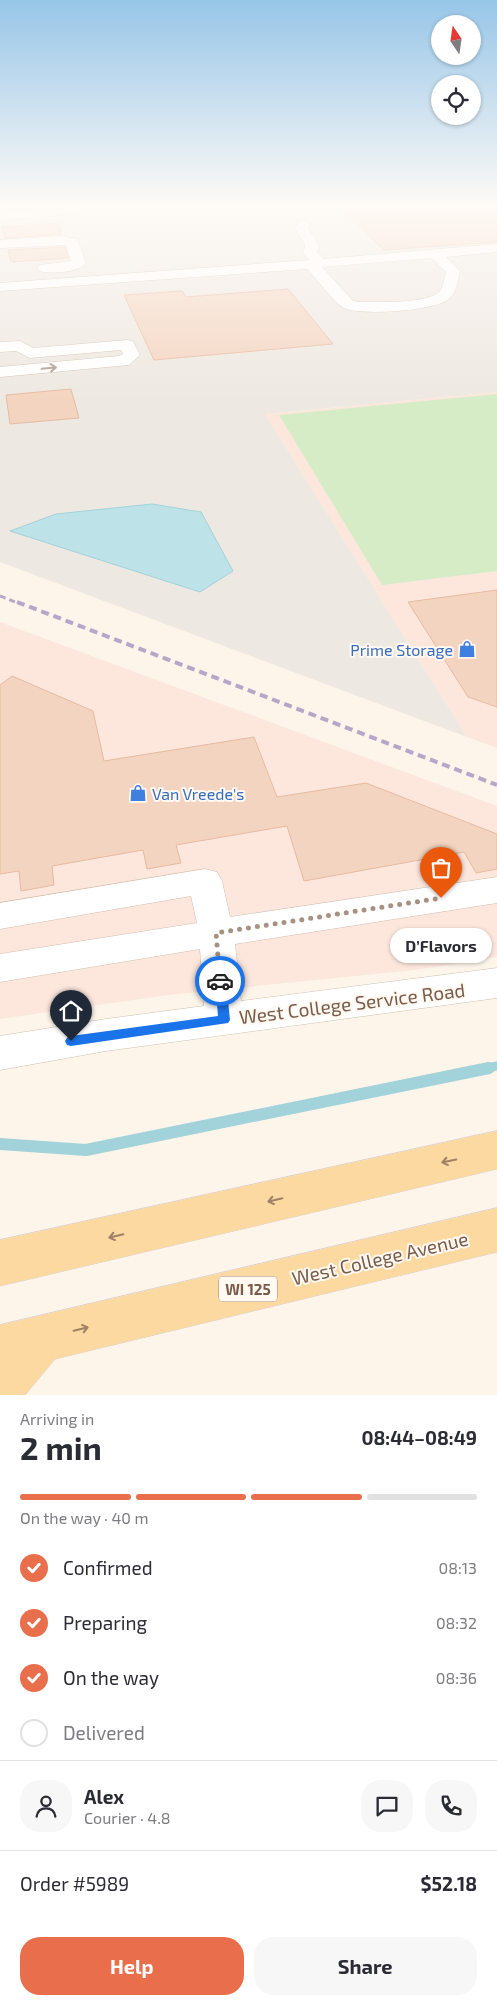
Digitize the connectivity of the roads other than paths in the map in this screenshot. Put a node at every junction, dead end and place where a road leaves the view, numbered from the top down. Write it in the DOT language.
graph roads {
  1 [pos="33,271"];
  2 [pos="68,271"];
  3 [pos="217,271"];
  4 [pos="320,271"];
  5 [pos="453,271"];
  6 [pos="194,273"];
  7 [pos="327,281"];
  8 [pos="60,282"];
  9 [pos="307,283"];
  10 [pos="219,286"];
  11 [pos="0,287"];
  12 [pos="102,332"];
  13 [pos="0,341"];
  14 [pos="0,347"];
  15 [pos="0,372"];
  16 [pos="497,890"];
  17 [pos="0,916"];
  18 [pos="216,933"];
  19 [pos="0,968"];
  20 [pos="497,983"];
  21 [pos="224,1020"];
  22 [pos="0,1053"];
  23 [pos="497,1150"];
  24 [pos="497,1230"];
  25 [pos="0,1263"];
  26 [pos="21,1343"];
  27 [pos="0,1387"];
  1 -- 8 [label="street"];
  2 -- 8 [label="street"];
  3 -- 6 [label="street"];
  4 -- 7 [label="street"];
  5 -- 7 [label="street"];
  6 -- 8 [label="street"];
  6 -- 10 [label="street"];
  7 -- 9 [label="street"];
  8 -- 11 [label="street"];
  12 -- 13 [label="street"];
  15 -- 14 [label="street, one-way"];
  16 -- 18 [label="street"];
  17 -- 18 [label="street"];
  18 -- 19 [label="street"];
  18 -- 21 [label="street"];
  20 -- 21 [label="street, West College Service Road"];
  21 -- 22 [label="street, West College Service Road"];
  23 -- 25 [label="main road, one-way"];
  26 -- 24 [label="main road, West College Avenue / WI 125, one-way"];
  26 -- 27 [label="main road"];
}
